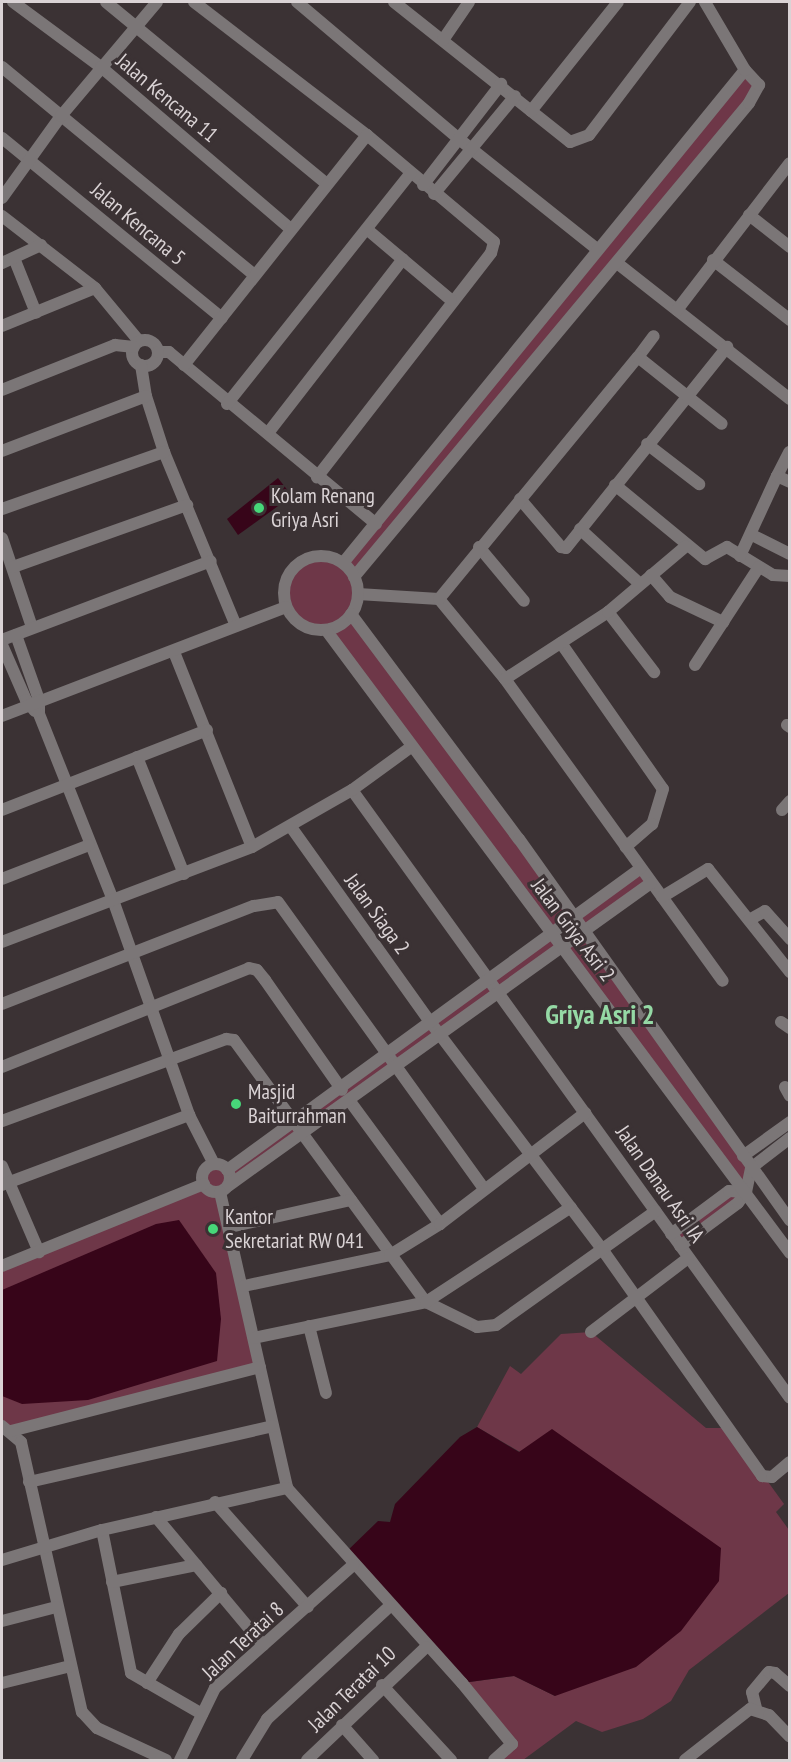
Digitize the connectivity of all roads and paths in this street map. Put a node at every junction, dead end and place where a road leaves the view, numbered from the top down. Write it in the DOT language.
graph roads {
  1 [pos="13,2"];
  2 [pos="106,2"];
  3 [pos="157,2"];
  4 [pos="194,2"];
  5 [pos="297,2"];
  6 [pos="394,2"];
  7 [pos="469,2"];
  8 [pos="618,2"];
  9 [pos="690,2"];
  10 [pos="705,2"];
  11 [pos="136,26"];
  12 [pos="443,40"];
  13 [pos="101,67"];
  14 [pos="2,68"];
  15 [pos="745,70"];
  16 [pos="501,84"];
  17 [pos="515,96"];
  18 [pos="531,111"];
  19 [pos="61,116"];
  20 [pos="367,135"];
  21 [pos="2,138"];
  22 [pos="459,139"];
  23 [pos="472,147"];
  24 [pos="30,160"];
  25 [pos="788,168"];
  26 [pos="411,174"];
  27 [pos="327,184"];
  28 [pos="423,185"];
  29 [pos="434,194"];
  30 [pos="2,198"];
  31 [pos="749,215"];
  32 [pos="2,216"];
  33 [pos="291,229"];
  34 [pos="369,231"];
  35 [pos="41,245"];
  36 [pos="789,247"];
  37 [pos="597,249"];
  38 [pos="14,258"];
  39 [pos="403,259"];
  40 [pos="713,260"];
  41 [pos="2,263"];
  42 [pos="617,263"];
  43 [pos="254,274"];
  44 [pos="95,288"];
  45 [pos="451,300"];
  46 [pos="677,310"];
  47 [pos="36,312"];
  48 [pos="222,318"];
  49 [pos="789,320"];
  50 [pos="2,326"];
  51 [pos="654,336"];
  52 [pos="137,344"];
  53 [pos="727,347"];
  54 [pos="158,352"];
  55 [pos="638,357"];
  56 [pos="141,365"];
  57 [pos="183,365"];
  58 [pos="2,390"];
  59 [pos="146,396"];
  60 [pos="689,396"];
  61 [pos="789,399"];
  62 [pos="227,404"];
  63 [pos="722,424"];
  64 [pos="268,433"];
  65 [pos="647,444"];
  66 [pos="2,451"];
  67 [pos="164,452"];
  68 [pos="789,452"];
  69 [pos="317,477"];
  70 [pos="783,479"];
  71 [pos="699,484"];
  72 [pos="615,485"];
  73 [pos="520,499"];
  74 [pos="187,505"];
  75 [pos="2,509"];
  76 [pos="376,524"];
  77 [pos="580,529"];
  78 [pos="752,536"];
  79 [pos="2,538"];
  80 [pos="686,546"];
  81 [pos="478,547"];
  82 [pos="789,554"];
  83 [pos="740,556"];
  84 [pos="8,561"];
  85 [pos="211,561"];
  86 [pos="343,563"];
  87 [pos="759,567"];
  88 [pos="651,574"];
  89 [pos="789,576"];
  90 [pos="354,577"];
  91 [pos="640,584"];
  92 [pos="358,594"];
  93 [pos="439,599"];
  94 [pos="524,601"];
  95 [pos="286,607"];
  96 [pos="608,612"];
  97 [pos="351,614"];
  98 [pos="723,622"];
  99 [pos="236,626"];
  100 [pos="32,627"];
  101 [pos="326,630"];
  102 [pos="16,635"];
  103 [pos="2,640"];
  104 [pos="561,643"];
  105 [pos="2,645"];
  106 [pos="174,652"];
  107 [pos="695,665"];
  108 [pos="654,672"];
  109 [pos="505,679"];
  110 [pos="36,707"];
  111 [pos="2,716"];
  112 [pos="207,730"];
  113 [pos="411,747"];
  114 [pos="138,757"];
  115 [pos="68,785"];
  116 [pos="352,790"];
  117 [pos="2,810"];
  118 [pos="291,827"];
  119 [pos="89,845"];
  120 [pos="252,847"];
  121 [pos="626,847"];
  122 [pos="641,868"];
  123 [pos="184,874"];
  124 [pos="2,879"];
  125 [pos="651,883"];
  126 [pos="662,897"];
  127 [pos="113,900"];
  128 [pos="573,918"];
  129 [pos="749,920"];
  130 [pos="584,933"];
  131 [pos="550,934"];
  132 [pos="789,939"];
  133 [pos="2,942"];
  134 [pos="560,947"];
  135 [pos="130,953"];
  136 [pos="789,972"];
  137 [pos="723,981"];
  138 [pos="488,983"];
  139 [pos="496,994"];
  140 [pos="2,1004"];
  141 [pos="150,1010"];
  142 [pos="432,1023"];
  143 [pos="440,1034"];
  144 [pos="387,1055"];
  145 [pos="170,1061"];
  146 [pos="396,1064"];
  147 [pos="2,1067"];
  148 [pos="345,1095"];
  149 [pos="585,1113"];
  150 [pos="189,1115"];
  151 [pos="2,1121"];
  152 [pos="294,1122"];
  153 [pos="789,1122"];
  154 [pos="303,1134"];
  155 [pos="789,1138"];
  156 [pos="530,1155"];
  157 [pos="743,1156"];
  158 [pos="214,1164"];
  159 [pos="2,1166"];
  160 [pos="751,1168"];
  161 [pos="227,1170"];
  162 [pos="4,1184"];
  163 [pos="204,1184"];
  164 [pos="224,1189"];
  165 [pos="484,1189"];
  166 [pos="746,1192"];
  167 [pos="351,1200"];
  168 [pos="570,1207"];
  169 [pos="656,1211"];
  170 [pos="789,1220"];
  171 [pos="440,1224"];
  172 [pos="230,1227"];
  173 [pos="671,1234"];
  174 [pos="680,1246"];
  175 [pos="602,1249"];
  176 [pos="39,1252"];
  177 [pos="789,1252"];
  178 [pos="390,1255"];
  179 [pos="688,1258"];
  180 [pos="2,1266"];
  181 [pos="244,1286"];
  182 [pos="637,1301"];
  183 [pos="426,1302"];
  184 [pos="309,1326"];
  185 [pos="591,1332"];
  186 [pos="254,1338"];
  187 [pos="260,1367"];
  188 [pos="326,1393"];
  189 [pos="789,1398"];
  190 [pos="273,1426"];
  191 [pos="6,1428"];
  192 [pos="789,1462"];
  193 [pos="29,1482"];
  194 [pos="287,1488"];
  195 [pos="215,1502"];
  196 [pos="156,1517"];
  197 [pos="102,1530"];
  198 [pos="47,1545"];
  199 [pos="2,1560"];
  200 [pos="196,1565"];
  201 [pos="353,1565"];
  202 [pos="112,1582"];
  203 [pos="221,1593"];
  204 [pos="390,1606"];
  205 [pos="56,1607"];
  206 [pos="308,1607"];
  207 [pos="2,1621"];
  208 [pos="263,1645"];
  209 [pos="426,1647"];
  210 [pos="70,1666"];
  211 [pos="2,1683"];
  212 [pos="147,1683"];
  213 [pos="382,1685"];
  214 [pos="789,1686"];
  215 [pos="756,1708"];
  216 [pos="202,1714"];
  217 [pos="342,1725"];
  218 [pos="789,1737"];
  219 [pos="166,1761"];
  220 [pos="180,1761"];
  221 [pos="242,1761"];
  222 [pos="307,1761"];
  223 [pos="373,1761"];
  224 [pos="451,1761"];
  225 [pos="494,1761"];
  226 [pos="685,1761"];
  1 -- 13 [label="street, Jalan Kencana 11"];
  2 -- 11 [label="street"];
  3 -- 11 [label="street"];
  4 -- 20 [label="street"];
  5 -- 22 [label="street"];
  6 -- 12 [label="street"];
  7 -- 12 [label="street"];
  8 -- 18 [label="street"];
  9 -- 18 [label="street"];
  10 -- 15 [label="street"];
  11 -- 13 [label="street"];
  11 -- 27 [label="street"];
  12 -- 16 [label="street"];
  13 -- 19 [label="street"];
  13 -- 33 [label="street, Jalan Kencana 11"];
  14 -- 19 [label="street"];
  15 -- 37 [label="street"];
  15 -- 42 [label="street"];
  16 -- 17 [label="street"];
  16 -- 22 [label="street"];
  17 -- 18 [label="street"];
  17 -- 23 [label="street"];
  19 -- 24 [label="street"];
  19 -- 43 [label="street"];
  20 -- 26 [label="street"];
  20 -- 27 [label="street"];
  21 -- 24 [label="street, Jalan Kencana 5"];
  22 -- 23 [label="street"];
  22 -- 28 [label="street"];
  23 -- 29 [label="street"];
  23 -- 37 [label="street"];
  24 -- 30 [label="street"];
  24 -- 48 [label="street, Jalan Kencana 5"];
  25 -- 31 [label="street"];
  26 -- 28 [label="street"];
  26 -- 34 [label="street"];
  27 -- 33 [label="street"];
  28 -- 29 [label="street"];
  29 -- 45 [label="street"];
  31 -- 36 [label="street"];
  31 -- 40 [label="street"];
  32 -- 35 [label="street"];
  33 -- 43 [label="street"];
  34 -- 39 [label="street"];
  34 -- 62 [label="street"];
  35 -- 38 [label="street"];
  35 -- 44 [label="street"];
  37 -- 76 [label="street"];
  38 -- 41 [label="street"];
  38 -- 47 [label="street"];
  39 -- 45 [label="street"];
  39 -- 64 [label="street"];
  40 -- 46 [label="street"];
  40 -- 49 [label="street"];
  42 -- 46 [label="street"];
  42 -- 90 [label="street"];
  43 -- 48 [label="street"];
  44 -- 47 [label="street"];
  44 -- 52 [label="street"];
  45 -- 69 [label="street"];
  46 -- 53 [label="street"];
  47 -- 50 [label="street"];
  48 -- 57 [label="street"];
  51 -- 55 [label="street"];
  52 -- 54 [label="street"];
  52 -- 56 [label="street"];
  52 -- 58 [label="street"];
  53 -- 60 [label="street"];
  53 -- 61 [label="street"];
  54 -- 56 [label="street"];
  54 -- 57 [label="street"];
  55 -- 60 [label="street"];
  55 -- 73 [label="street"];
  56 -- 59 [label="street"];
  57 -- 62 [label="street"];
  59 -- 66 [label="street"];
  59 -- 67 [label="street"];
  60 -- 63 [label="street"];
  60 -- 65 [label="street"];
  62 -- 64 [label="street"];
  64 -- 69 [label="street"];
  65 -- 71 [label="street"];
  65 -- 72 [label="street"];
  67 -- 74 [label="street"];
  67 -- 75 [label="street"];
  68 -- 70 [label="street"];
  69 -- 76 [label="street"];
  70 -- 78 [label="street"];
  72 -- 77 [label="street"];
  72 -- 80 [label="street"];
  73 -- 77 [label="street"];
  73 -- 81 [label="street"];
  74 -- 84 [label="street"];
  74 -- 85 [label="street"];
  76 -- 86 [label="street"];
  77 -- 91 [label="street"];
  78 -- 82 [label="street"];
  78 -- 83 [label="street"];
  79 -- 84 [label="street"];
  80 -- 83 [label="street"];
  80 -- 88 [label="street"];
  81 -- 93 [label="street"];
  81 -- 94 [label="street"];
  83 -- 87 [label="street"];
  84 -- 100 [label="street"];
  85 -- 99 [label="street"];
  85 -- 100 [label="street"];
  86 -- 90 [label="street"];
  86 -- 95 [label="street"];
  87 -- 89 [label="street"];
  87 -- 98 [label="street"];
  88 -- 91 [label="street"];
  88 -- 98 [label="street"];
  90 -- 92 [label="street"];
  91 -- 96 [label="street"];
  92 -- 93 [label="street"];
  92 -- 97 [label="street"];
  93 -- 109 [label="street"];
  95 -- 99 [label="street"];
  95 -- 101 [label="street"];
  96 -- 104 [label="street"];
  96 -- 108 [label="street"];
  97 -- 101 [label="street"];
  97 -- 128 [label="street, Jalan Griya Asri 2"];
  98 -- 107 [label="street"];
  99 -- 106 [label="street"];
  100 -- 102 [label="street"];
  101 -- 113 [label="street, Jalan Griya Asri 2"];
  102 -- 103 [label="street"];
  102 -- 110 [label="street"];
  104 -- 109 [label="street"];
  104 -- 121 [label="street"];
  105 -- 110 [label="street"];
  106 -- 110 [label="street"];
  106 -- 112 [label="street"];
  109 -- 121 [label="street"];
  110 -- 111 [label="street"];
  110 -- 115 [label="street"];
  112 -- 114 [label="street"];
  112 -- 120 [label="street"];
  113 -- 116 [label="street"];
  113 -- 131 [label="street, Jalan Griya Asri 2"];
  114 -- 115 [label="street"];
  114 -- 123 [label="street"];
  115 -- 117 [label="street"];
  115 -- 119 [label="street"];
  116 -- 118 [label="street"];
  116 -- 138 [label="street, Jalan Danau Asri IA"];
  118 -- 120 [label="street"];
  118 -- 142 [label="street, Jalan Siaga 2"];
  119 -- 124 [label="street"];
  119 -- 127 [label="street"];
  120 -- 123 [label="street"];
  121 -- 122 [label="street"];
  122 -- 125 [label="street"];
  122 -- 128 [label="street"];
  123 -- 127 [label="street"];
  125 -- 126 [label="street"];
  125 -- 130 [label="street"];
  126 -- 129 [label="street"];
  126 -- 137 [label="street"];
  127 -- 133 [label="street"];
  127 -- 135 [label="street"];
  128 -- 130 [label="street, Jalan Griya Asri 2"];
  128 -- 131 [label="street"];
  129 -- 132 [label="street"];
  129 -- 136 [label="street"];
  130 -- 134 [label="street"];
  130 -- 157 [label="street, Jalan Griya Asri 2"];
  131 -- 134 [label="street, Jalan Griya Asri 2"];
  131 -- 138 [label="street"];
  134 -- 139 [label="street"];
  134 -- 166 [label="street, Jalan Griya Asri 2"];
  135 -- 140 [label="street"];
  135 -- 141 [label="street"];
  135 -- 144 [label="street"];
  138 -- 139 [label="street, Jalan Danau Asri IA"];
  138 -- 142 [label="street"];
  139 -- 143 [label="street"];
  139 -- 149 [label="street, Jalan Danau Asri IA"];
  141 -- 145 [label="street"];
  141 -- 147 [label="street"];
  141 -- 148 [label="street"];
  142 -- 143 [label="street, Jalan Siaga 2"];
  142 -- 144 [label="street"];
  143 -- 146 [label="street"];
  143 -- 156 [label="street, Jalan Siaga 2"];
  144 -- 146 [label="street"];
  144 -- 148 [label="street"];
  145 -- 150 [label="street"];
  145 -- 151 [label="street"];
  145 -- 152 [label="street"];
  146 -- 148 [label="street"];
  146 -- 165 [label="street"];
  148 -- 152 [label="street"];
  148 -- 154 [label="street"];
  148 -- 171 [label="street"];
  149 -- 156 [label="street"];
  149 -- 169 [label="street, Jalan Danau Asri IA"];
  150 -- 158 [label="street"];
  150 -- 162 [label="street"];
  152 -- 154 [label="street"];
  152 -- 161 [label="street"];
  153 -- 157 [label="street"];
  154 -- 164 [label="street"];
  154 -- 167 [label="street"];
  155 -- 160 [label="street"];
  156 -- 165 [label="street"];
  156 -- 168 [label="street, Jalan Siaga 2"];
  157 -- 160 [label="street, Jalan Griya Asri 2"];
  158 -- 161 [label="street"];
  158 -- 163 [label="street"];
  159 -- 162 [label="street"];
  160 -- 166 [label="street"];
  160 -- 170 [label="street, Jalan Griya Asri 2"];
  161 -- 164 [label="street"];
  162 -- 176 [label="street"];
  163 -- 164 [label="street"];
  163 -- 176 [label="street"];
  164 -- 172 [label="street"];
  165 -- 171 [label="street"];
  166 -- 173 [label="street"];
  166 -- 174 [label="street"];
  166 -- 177 [label="street, Jalan Griya Asri 2"];
  167 -- 172 [label="street"];
  167 -- 178 [label="street"];
  168 -- 175 [label="street, Jalan Siaga 2"];
  168 -- 183 [label="street"];
  169 -- 173 [label="street, Jalan Danau Asri IA"];
  169 -- 175 [label="street"];
  171 -- 178 [label="street"];
  172 -- 181 [label="street"];
  173 -- 174 [label="street, Jalan Danau Asri IA"];
  174 -- 179 [label="street, Jalan Danau Asri IA"];
  175 -- 182 [label="street, Jalan Siaga 2"];
  175 -- 183 [label="street"];
  176 -- 180 [label="street"];
  178 -- 181 [label="street"];
  178 -- 183 [label="street"];
  179 -- 182 [label="street"];
  179 -- 189 [label="street, Jalan Danau Asri IA"];
  181 -- 186 [label="street"];
  182 -- 185 [label="street"];
  182 -- 192 [label="street, Jalan Siaga 2"];
  183 -- 184 [label="street"];
  184 -- 186 [label="street"];
  184 -- 188 [label="street"];
  186 -- 187 [label="street"];
  187 -- 190 [label="street"];
  187 -- 191 [label="street"];
  190 -- 193 [label="street"];
  190 -- 194 [label="street"];
  191 -- 193 [label="street"];
  193 -- 198 [label="street"];
  194 -- 195 [label="street"];
  194 -- 201 [label="street"];
  195 -- 196 [label="street"];
  195 -- 206 [label="street"];
  196 -- 197 [label="street"];
  196 -- 200 [label="street"];
  197 -- 198 [label="street"];
  197 -- 202 [label="street"];
  198 -- 199 [label="street"];
  198 -- 205 [label="street"];
  200 -- 202 [label="street"];
  200 -- 203 [label="street"];
  201 -- 204 [label="street"];
  201 -- 206 [label="street, Jalan Teratai 8"];
  202 -- 212 [label="street"];
  203 -- 208 [label="street"];
  203 -- 212 [label="street"];
  204 -- 209 [label="street"];
  204 -- 221 [label="street"];
  205 -- 207 [label="street"];
  205 -- 210 [label="street"];
  206 -- 208 [label="street, Jalan Teratai 8"];
  208 -- 216 [label="street, Jalan Teratai 8"];
  209 -- 213 [label="street, Jalan Teratai 10"];
  209 -- 225 [label="street"];
  210 -- 211 [label="street"];
  210 -- 219 [label="street"];
  212 -- 216 [label="street"];
  213 -- 217 [label="street, Jalan Teratai 10"];
  213 -- 224 [label="street"];
  214 -- 215 [label="street"];
  215 -- 218 [label="street"];
  215 -- 226 [label="street"];
  216 -- 220 [label="street, Jalan Teratai 8"];
  217 -- 222 [label="street, Jalan Teratai 10"];
  217 -- 223 [label="street"];
}
